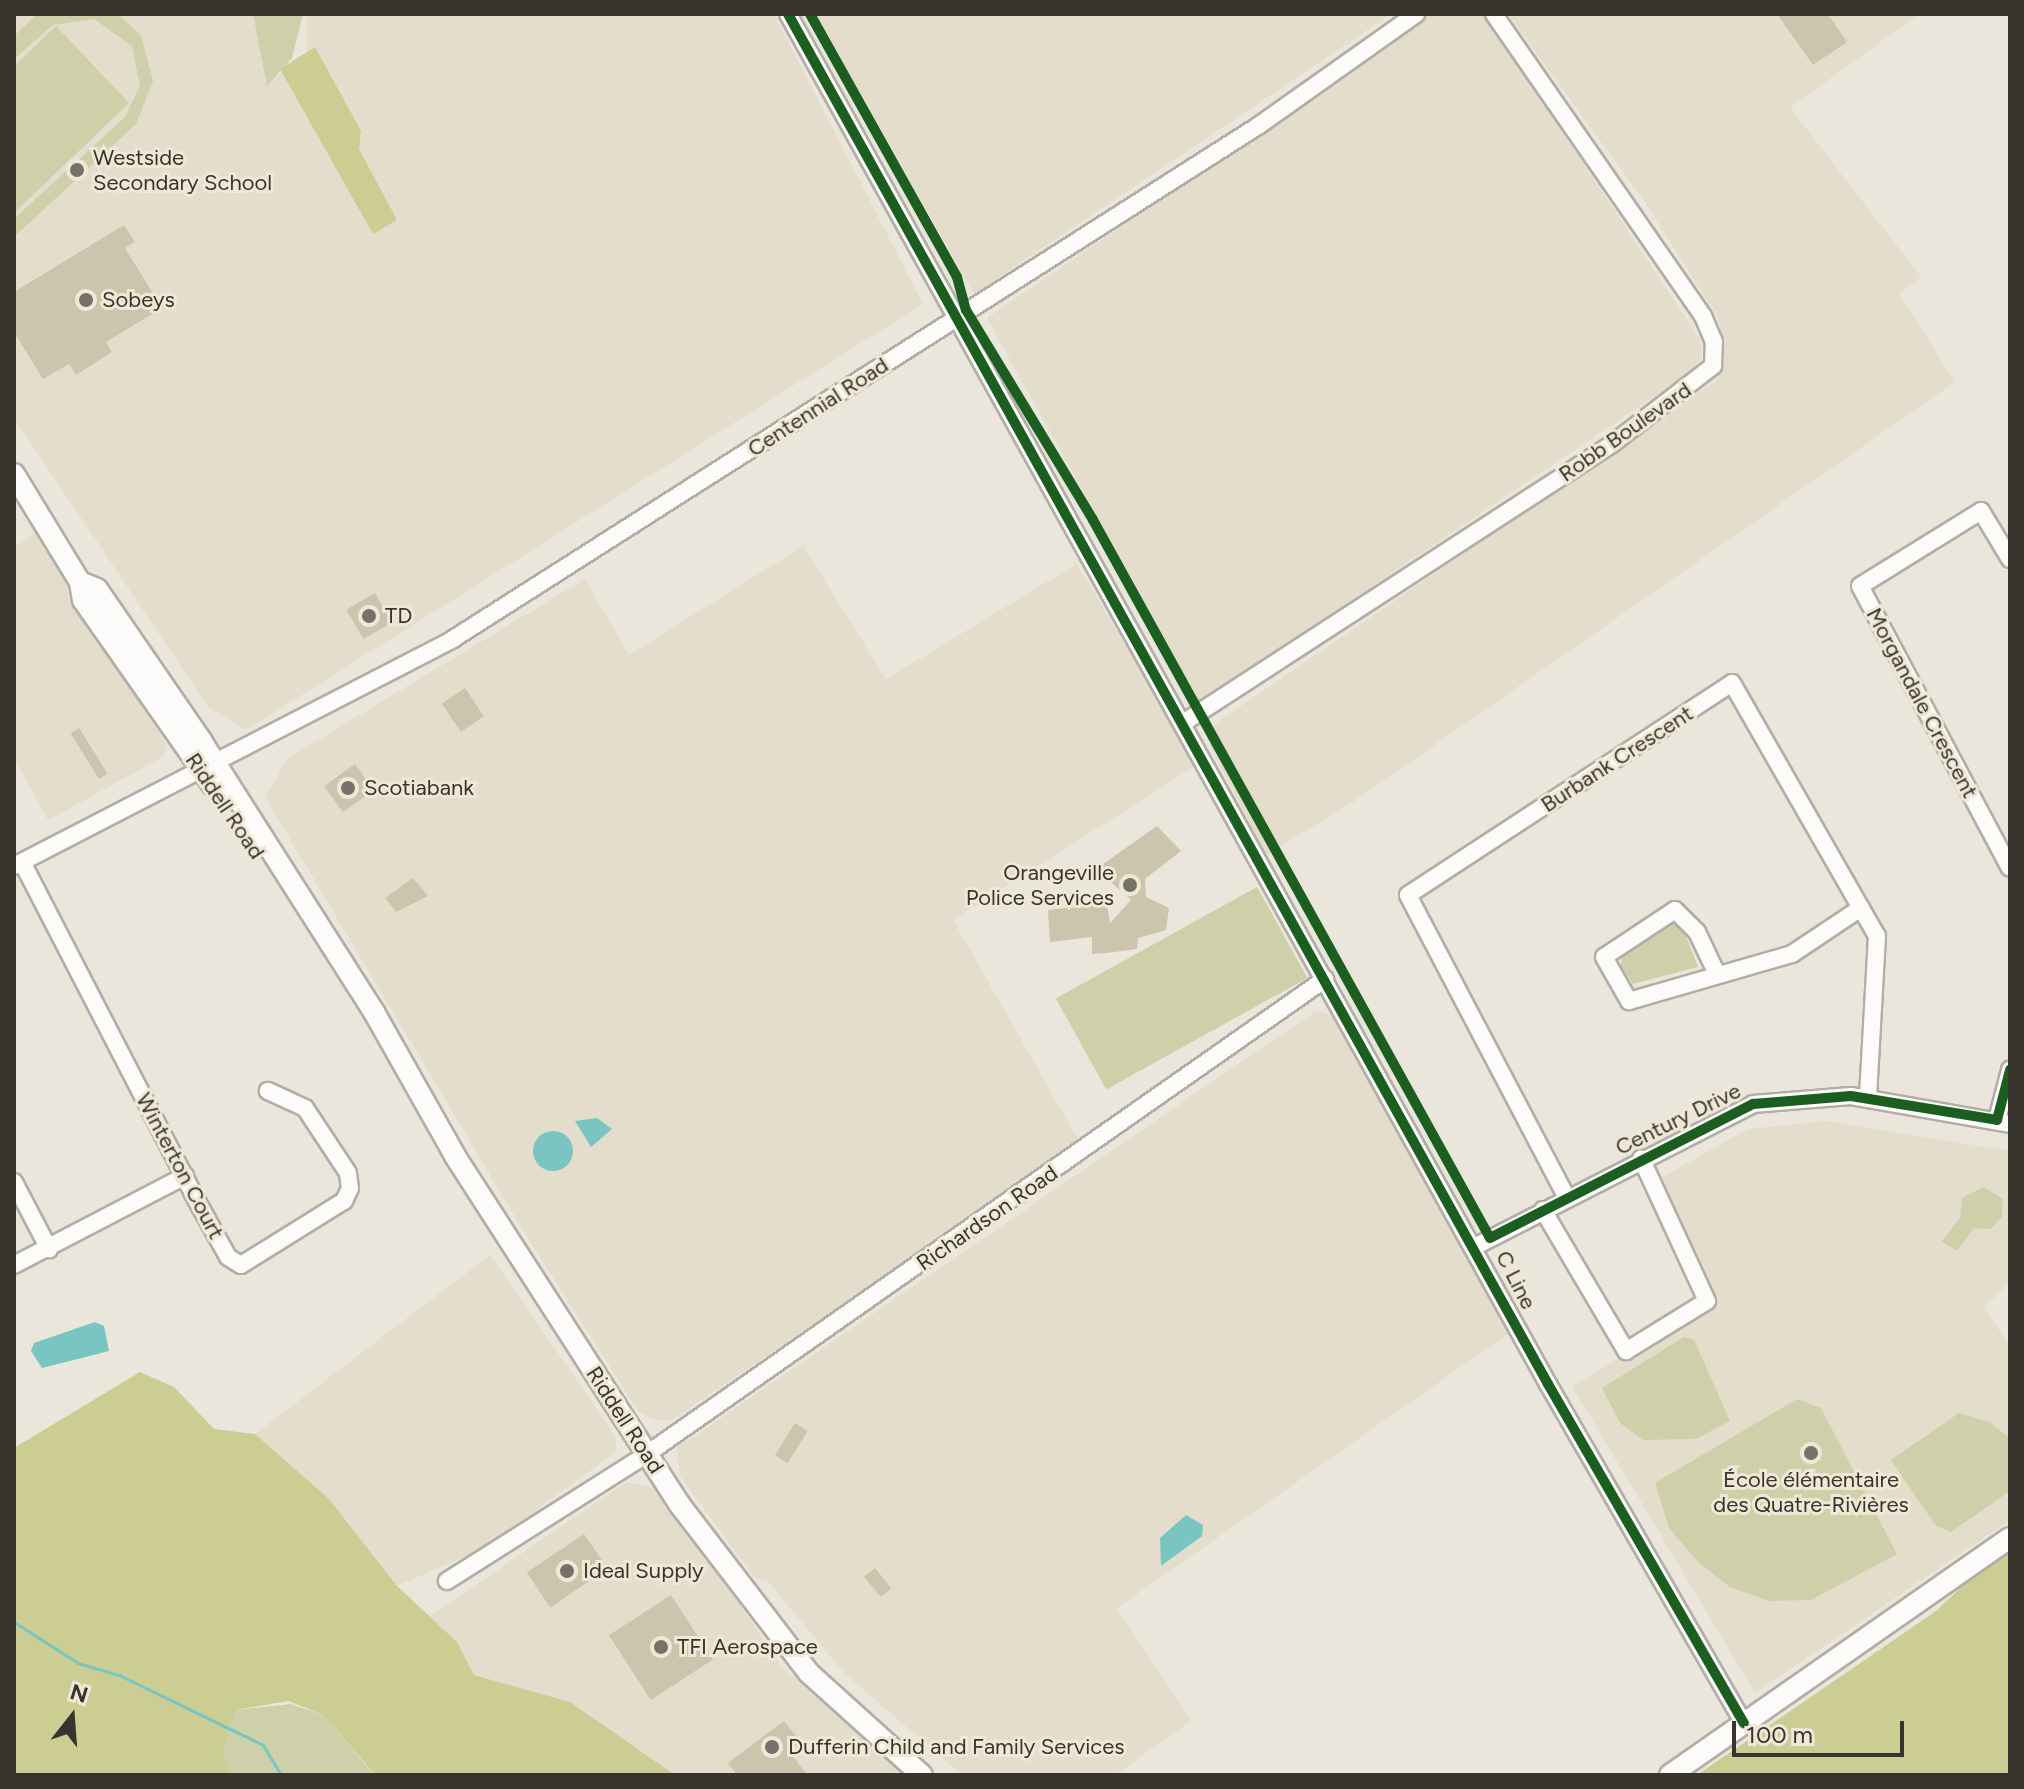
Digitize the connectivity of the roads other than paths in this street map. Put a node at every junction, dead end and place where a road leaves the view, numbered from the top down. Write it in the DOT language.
graph roads {
  1 [pos="788,14"];
  2 [pos="1416,14"];
  3 [pos="1494,14"];
  4 [pos="956,317"];
  5 [pos="14,474"];
  6 [pos="2010,559"];
  7 [pos="1183,723"];
  8 [pos="210,769"];
  9 [pos="18,864"];
  10 [pos="2010,868"];
  11 [pos="1861,908"];
  12 [pos="1716,972"];
  13 [pos="1325,979"];
  14 [pos="2010,1070"];
  15 [pos="268,1091"];
  16 [pos="1868,1099"];
  17 [pos="2003,1122"];
  18 [pos="1641,1158"];
  19 [pos="185,1176"];
  20 [pos="14,1182"];
  21 [pos="1567,1198"];
  22 [pos="1543,1210"];
  23 [pos="1476,1246"];
  24 [pos="49,1249"];
  25 [pos="14,1265"];
  26 [pos="647,1454"];
  27 [pos="2010,1538"];
  28 [pos="447,1581"];
  29 [pos="1744,1723"];
  30 [pos="922,1775"];
  31 [pos="1670,1775"];
  1 -- 4 [label="street, C Line"];
  2 -- 4 [label="street, Centennial Road"];
  3 -- 7 [label="street, Robb Boulevard"];
  4 -- 7 [label="street, C Line"];
  4 -- 8 [label="street, Centennial Road"];
  5 -- 8 [label="main road, Riddell Road"];
  6 -- 10 [label="street, Morgandale Crescent"];
  7 -- 13 [label="street, C Line"];
  8 -- 9 [label="street, Centennial Road"];
  8 -- 26 [label="main road, Riddell Road"];
  9 -- 19 [label="street, Winterton Court"];
  11 -- 12 [label="street"];
  11 -- 16 [label="street, Burbank Crescent"];
  11 -- 21 [label="street, Burbank Crescent"];
  12 -- 12 [label="street"];
  13 -- 23 [label="street, C Line"];
  13 -- 26 [label="street, Richardson Road"];
  14 -- 17 [label="street"];
  15 -- 19 [label="street, Winterton Court"];
  16 -- 17 [label="street, Century Drive"];
  16 -- 18 [label="street, Century Drive"];
  18 -- 21 [label="street, Century Drive"];
  18 -- 22 [label="street"];
  19 -- 24 [label="street"];
  20 -- 24 [label="street"];
  21 -- 22 [label="street, Century Drive"];
  22 -- 23 [label="street, Century Drive"];
  23 -- 29 [label="street, C Line"];
  24 -- 25 [label="street"];
  26 -- 28 [label="street, Richardson Road"];
  26 -- 30 [label="main road, Riddell Road"];
  27 -- 29 [label="main road"];
  29 -- 31 [label="main road"];
}
